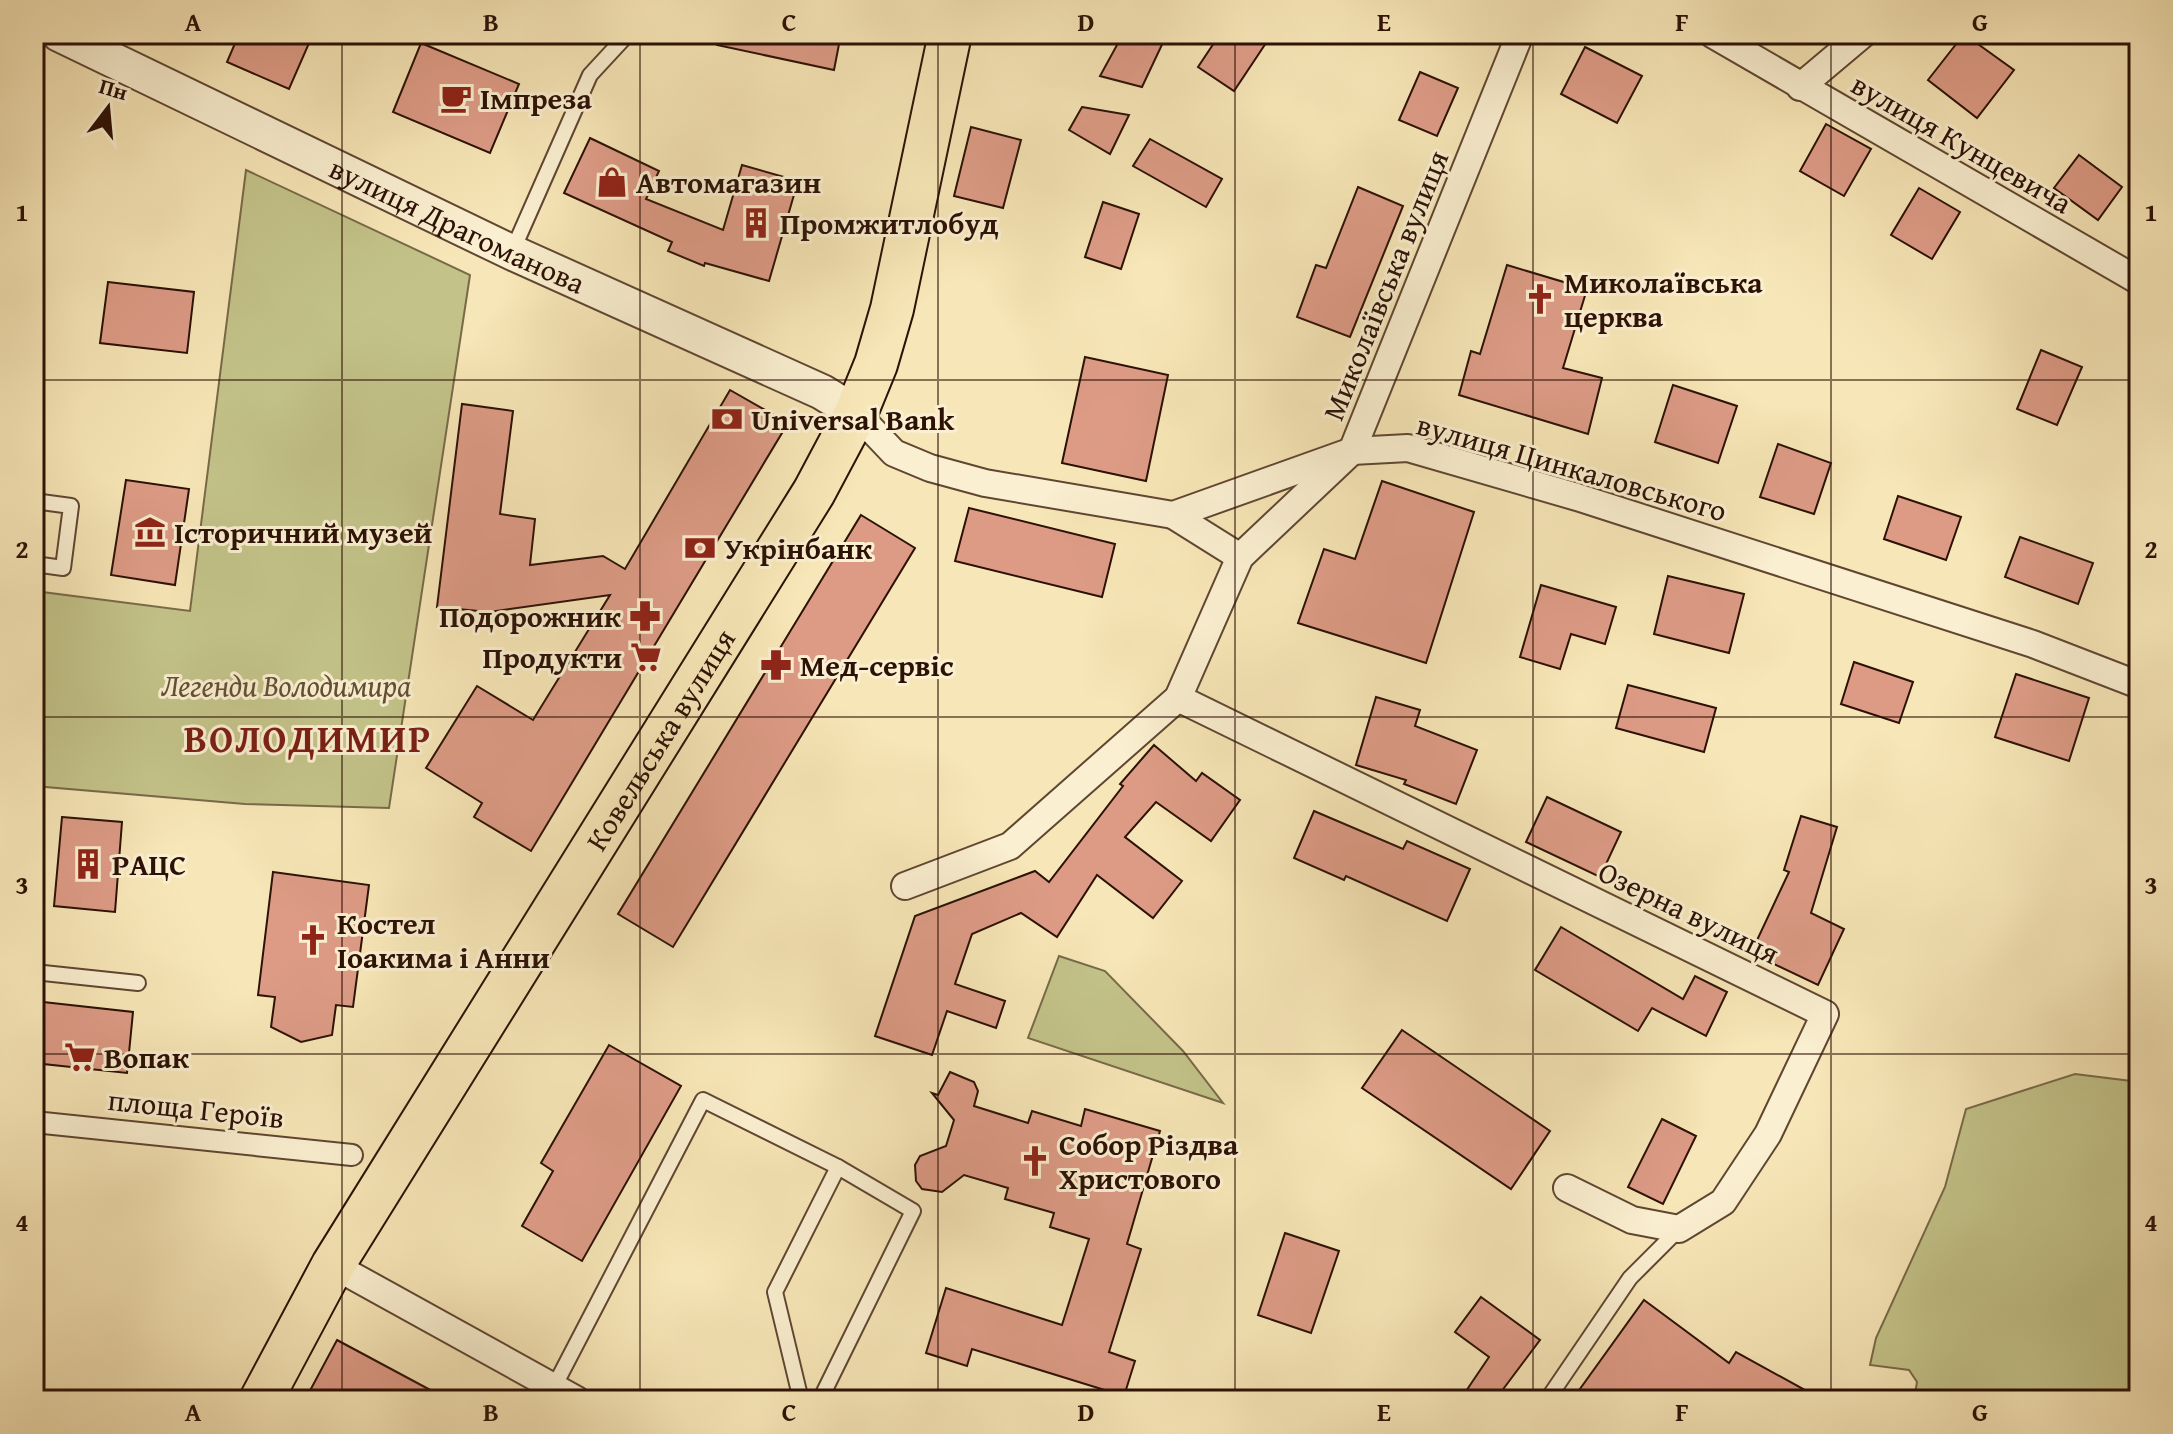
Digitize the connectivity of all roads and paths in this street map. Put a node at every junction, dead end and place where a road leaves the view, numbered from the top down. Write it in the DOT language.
graph roads {
  1 [pos="59,34"];
  2 [pos="628,34"];
  3 [pos="950,34"];
  4 [pos="1520,34"];
  5 [pos="1712,34"];
  6 [pos="1863,34"];
  7 [pos="1800,87"];
  8 [pos="511,252"];
  9 [pos="2139,281"];
  10 [pos="856,413"];
  11 [pos="1352,451"];
  12 [pos="34,501"];
  13 [pos="1173,515"];
  14 [pos="1240,557"];
  15 [pos="34,564"];
  16 [pos="2139,685"];
  17 [pos="1178,698"];
  18 [pos="905,886"];
  19 [pos="34,972"];
  20 [pos="138,983"];
  21 [pos="34,1122"];
  22 [pos="352,1155"];
  23 [pos="838,1167"];
  24 [pos="1567,1188"];
  25 [pos="1679,1229"];
  26 [pos="333,1265"];
  27 [pos="554,1387"];
  28 [pos="261,1400"];
  29 [pos="577,1400"];
  30 [pos="801,1400"];
  31 [pos="820,1400"];
  32 [pos="1547,1400"];
  1 -- 8 [label="street, вулиця Драгоманова"];
  2 -- 8 [label="lane"];
  3 -- 10 [label="main road, Ковельська вулиця"];
  4 -- 11 [label="street, Миколаївська вулиця"];
  5 -- 7 [label="street, вулиця Кунцевича"];
  6 -- 7 [label="street"];
  7 -- 9 [label="street, вулиця Кунцевича"];
  8 -- 10 [label="street, вулиця Драгоманова"];
  10 -- 13 [label="street, вулиця Цинкаловського"];
  10 -- 26 [label="main road, Ковельська вулиця"];
  11 -- 13 [label="street, вулиця Цинкаловського"];
  11 -- 14 [label="street, Миколаївська вулиця"];
  11 -- 16 [label="street, вулиця Цинкаловського"];
  12 -- 15 [label="lane"];
  13 -- 14 [label="street"];
  14 -- 17 [label="street, Миколаївська вулиця"];
  17 -- 18 [label="street, Миколаївська вулиця"];
  17 -- 25 [label="street, Озерна вулиця"];
  19 -- 20 [label="lane"];
  21 -- 22 [label="street, площа Героїв"];
  23 -- 27 [label="lane"];
  23 -- 30 [label="lane"];
  23 -- 31 [label="lane"];
  24 -- 25 [label="street"];
  25 -- 32 [label="lane"];
  26 -- 27 [label="street"];
  26 -- 28 [label="main road, Ковельська вулиця"];
  27 -- 29 [label="street"];
}
